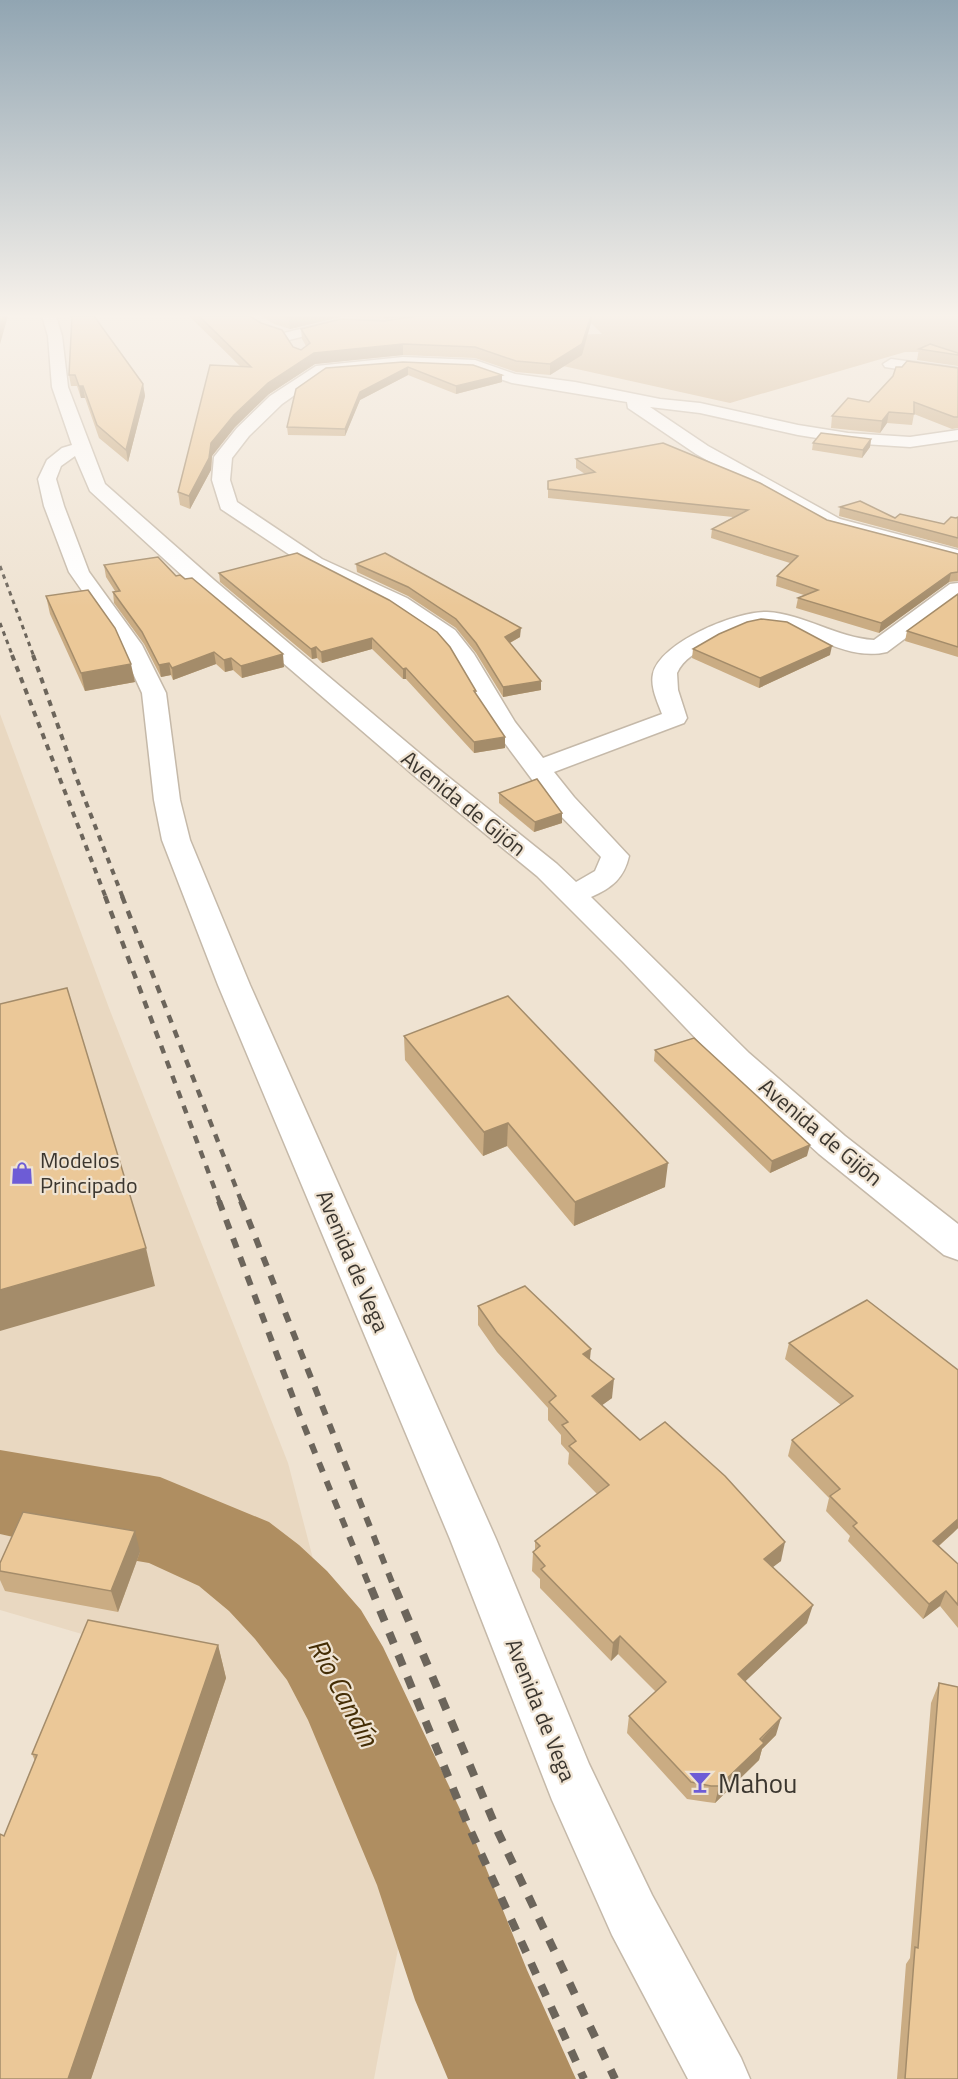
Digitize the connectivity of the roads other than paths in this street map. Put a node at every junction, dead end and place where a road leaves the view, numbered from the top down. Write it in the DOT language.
graph roads {
  1 [pos="69,413"];
  2 [pos="263,413"];
  3 [pos="650,413"];
  4 [pos="722,413"];
  5 [pos="958,435"];
  6 [pos="81,448"];
  7 [pos="958,556"];
  8 [pos="958,589"];
  9 [pos="538,769"];
  10 [pos="573,894"];
  11 [pos="958,1245"];
  12 [pos="720,2079"];
  1 -- 6 [label="street, Avenida de Gijón"];
  2 -- 9 [label="street"];
  3 -- 7 [label="street"];
  4 -- 5 [label="street"];
  6 -- 10 [label="street, Avenida de Gijón"];
  6 -- 12 [label="street, Avenida de Vega"];
  8 -- 9 [label="street"];
  9 -- 10 [label="street"];
  10 -- 11 [label="street, Avenida de Gijón"];
}
